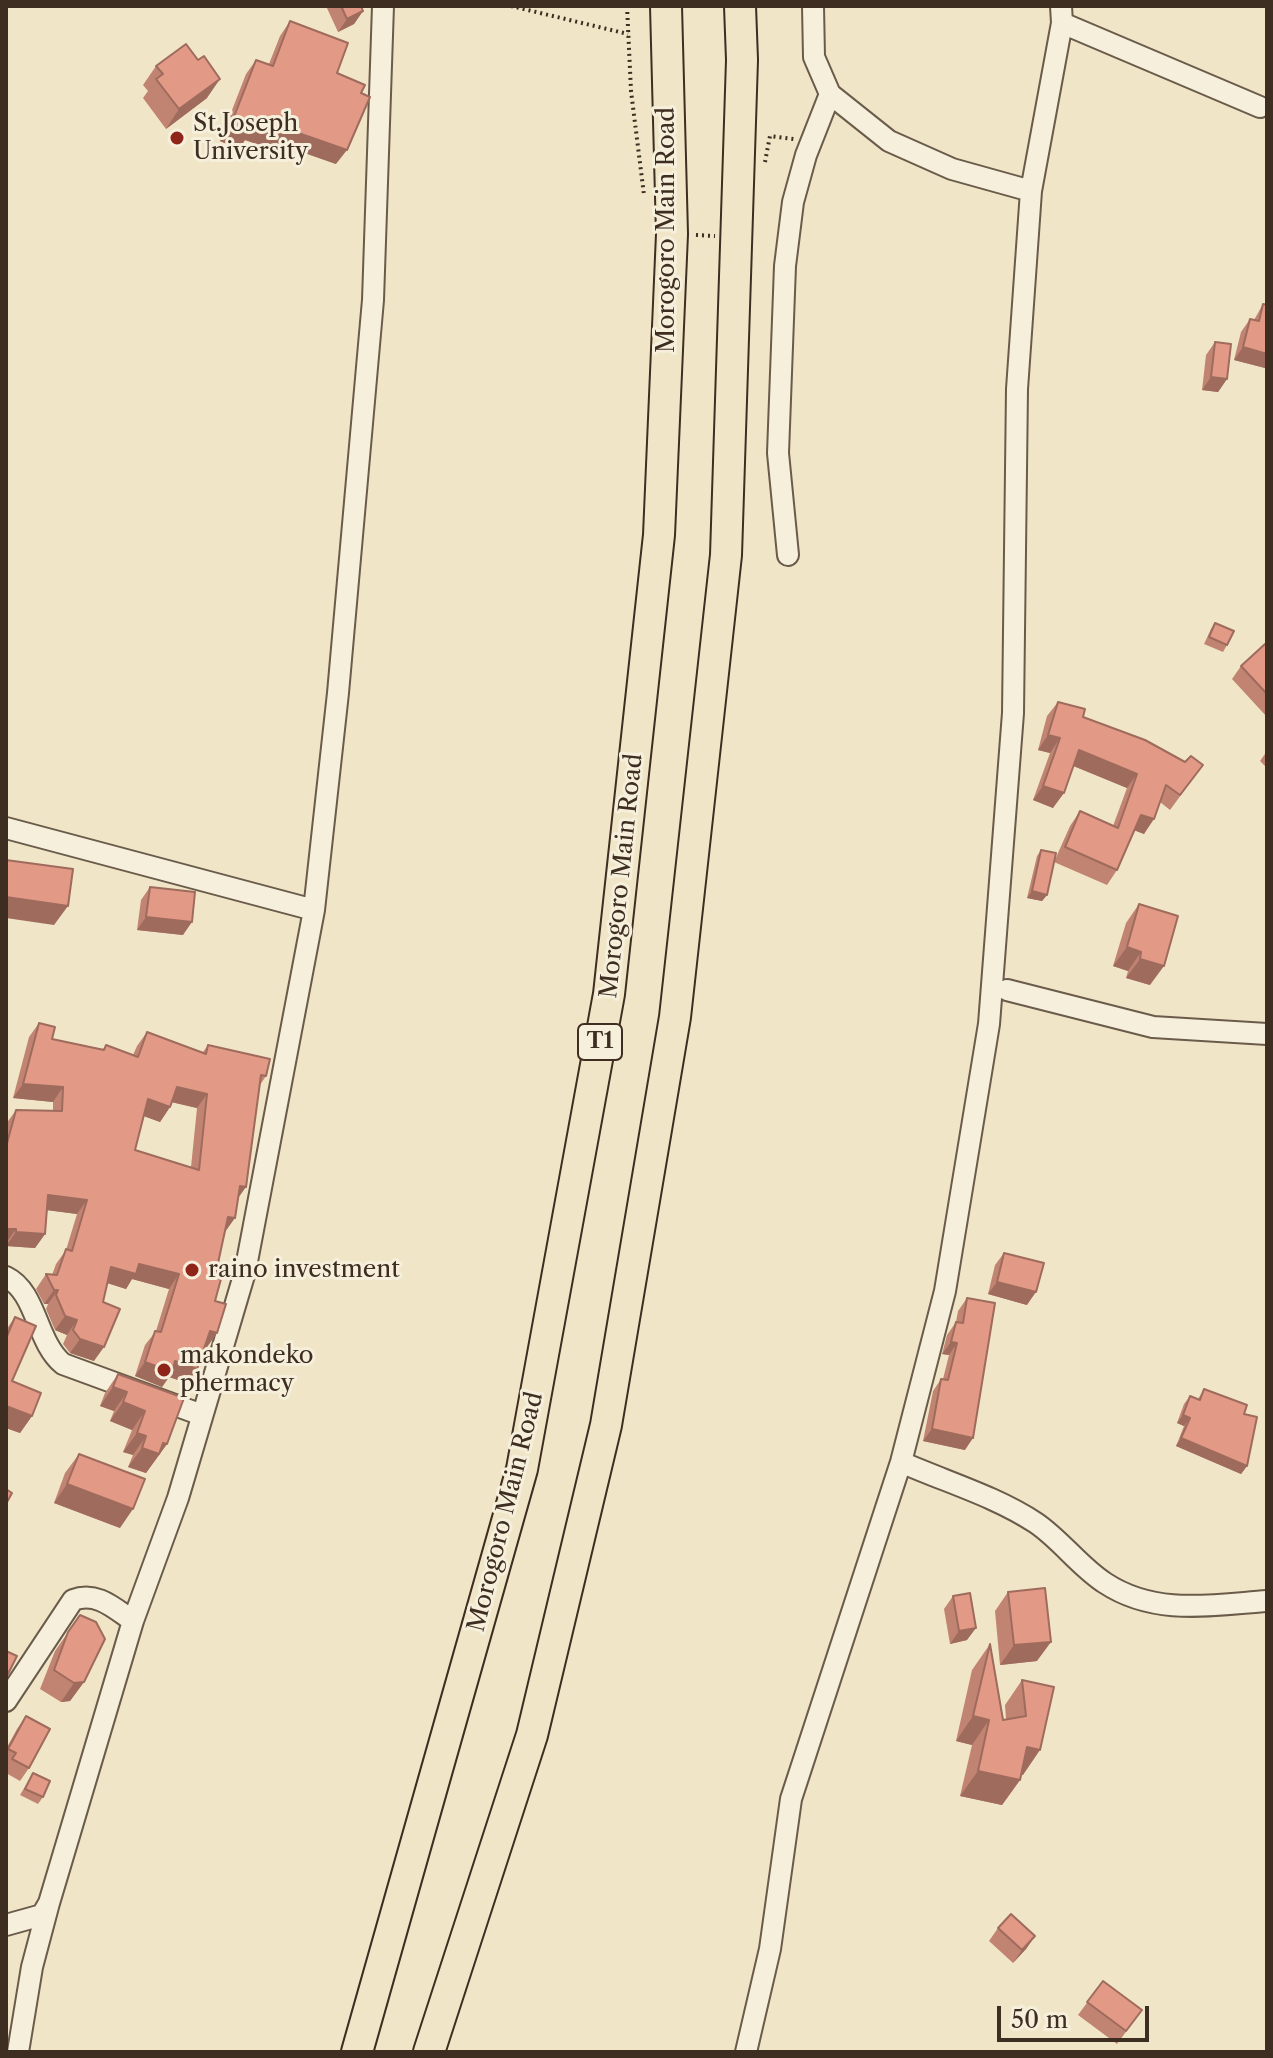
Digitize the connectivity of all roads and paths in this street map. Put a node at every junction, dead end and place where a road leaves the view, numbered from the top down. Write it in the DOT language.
graph roads {
  1 [pos="383,6"];
  2 [pos="511,6"];
  3 [pos="666,6"];
  4 [pos="740,6"];
  5 [pos="813,6"];
  6 [pos="1061,14"];
  7 [pos="628,34"];
  8 [pos="830,94"];
  9 [pos="1260,107"];
  10 [pos="1031,191"];
  11 [pos="788,555"];
  12 [pos="6,828"];
  13 [pos="314,910"];
  14 [pos="1007,990"];
  15 [pos="1267,1034"];
  16 [pos="6,1277"];
  17 [pos="202,1415"];
  18 [pos="901,1462"];
  19 [pos="1267,1601"];
  20 [pos="133,1621"];
  21 [pos="6,1701"];
  22 [pos="49,1903"];
  23 [pos="6,1925"];
  24 [pos="18,2052"];
  25 [pos="357,2052"];
  26 [pos="429,2052"];
  27 [pos="746,2052"];
  1 -- 13 [label="street"];
  2 -- 7 [label="path"];
  3 -- 25 [label="highway, Morogoro Main Road / T1"];
  4 -- 26 [label="highway"];
  5 -- 8 [label="street"];
  6 -- 9 [label="street"];
  6 -- 10 [label="street"];
  8 -- 10 [label="street"];
  8 -- 11 [label="street"];
  10 -- 18 [label="street"];
  12 -- 13 [label="street"];
  13 -- 17 [label="street"];
  14 -- 15 [label="street"];
  16 -- 17 [label="street"];
  17 -- 20 [label="street"];
  18 -- 19 [label="street"];
  18 -- 27 [label="street"];
  20 -- 21 [label="street"];
  20 -- 22 [label="street"];
  22 -- 23 [label="street"];
  22 -- 24 [label="street"];
}
